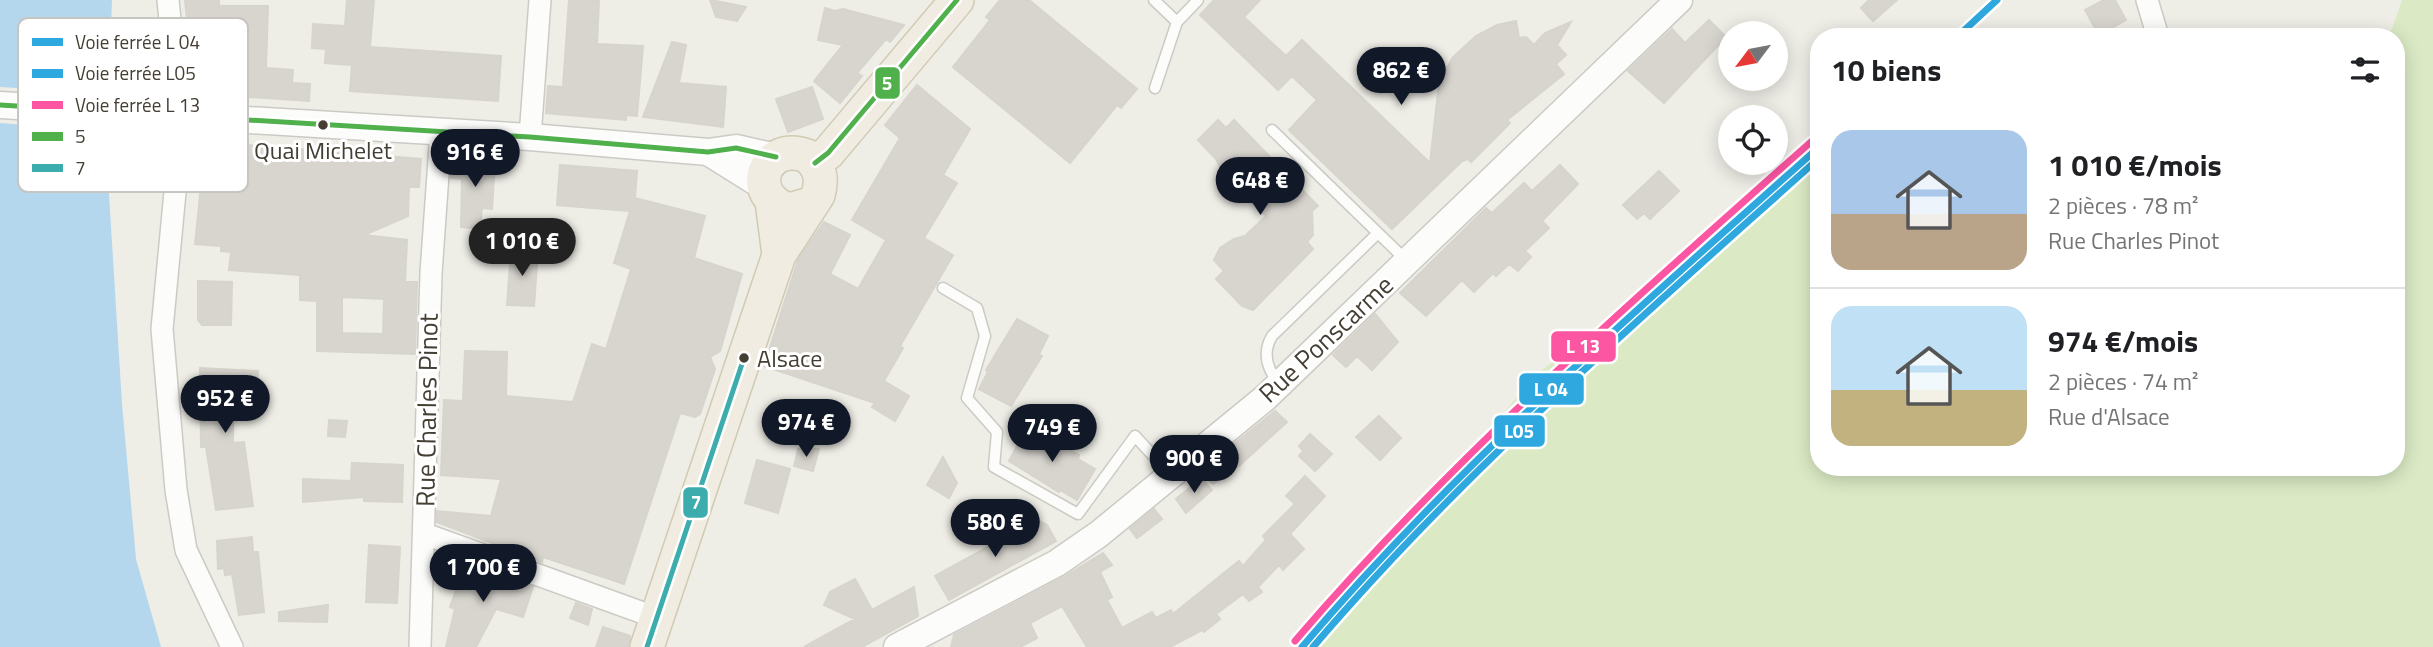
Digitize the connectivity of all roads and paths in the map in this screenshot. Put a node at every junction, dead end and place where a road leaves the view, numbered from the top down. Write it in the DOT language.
graph roads {
  1 [pos="168,0"];
  2 [pos="540,0"];
  3 [pos="957,0"];
  4 [pos="1154,0"];
  5 [pos="1198,0"];
  6 [pos="1679,0"];
  7 [pos="2147,0"];
  8 [pos="169,18"];
  9 [pos="1177,22"];
  10 [pos="2155,28"];
  11 [pos="1155,88"];
  12 [pos="0,105"];
  13 [pos="18,106"];
  14 [pos="248,120"];
  15 [pos="1272,130"];
  16 [pos="441,132"];
  17 [pos="530,137"];
  18 [pos="815,163"];
  19 [pos="771,182"];
  20 [pos="170,192"];
  21 [pos="810,204"];
  22 [pos="1378,233"];
  23 [pos="779,255"];
  24 [pos="1408,261"];
  25 [pos="943,288"];
  26 [pos="1280,384"];
  27 [pos="1171,475"];
  28 [pos="425,534"];
  29 [pos="652,632"];
  30 [pos="926,640"];
  31 [pos="232,647"];
  32 [pos="420,647"];
  33 [pos="897,647"];
  1 -- 8 [label="street"];
  2 -- 17 [label="street"];
  3 -- 18 [label="main road"];
  4 -- 9 [label="lane"];
  5 -- 9 [label="lane"];
  6 -- 24 [label="street, Rue Ponscarme"];
  7 -- 10 [label="street"];
  9 -- 11 [label="lane"];
  12 -- 13 [label="street"];
  14 -- 16 [label="street"];
  15 -- 22 [label="lane"];
  16 -- 17 [label="street"];
  16 -- 28 [label="street, Rue Charles Pinot"];
  17 -- 19 [label="street"];
  18 -- 19 [label="main road"];
  18 -- 21 [label="main road"];
  19 -- 21 [label="main road"];
  19 -- 23 [label="main road"];
  20 -- 31 [label="street"];
  21 -- 23 [label="main road"];
  22 -- 24 [label="lane"];
  22 -- 26 [label="lane"];
  23 -- 29 [label="main road"];
  24 -- 26 [label="street, Rue Ponscarme"];
  25 -- 27 [label="lane"];
  26 -- 27 [label="street, Rue Ponscarme"];
  27 -- 30 [label="street, Rue Ponscarme"];
  28 -- 29 [label="street"];
  28 -- 32 [label="street, Rue Charles Pinot"];
  30 -- 33 [label="street, Rue Ponscarme"];
}
